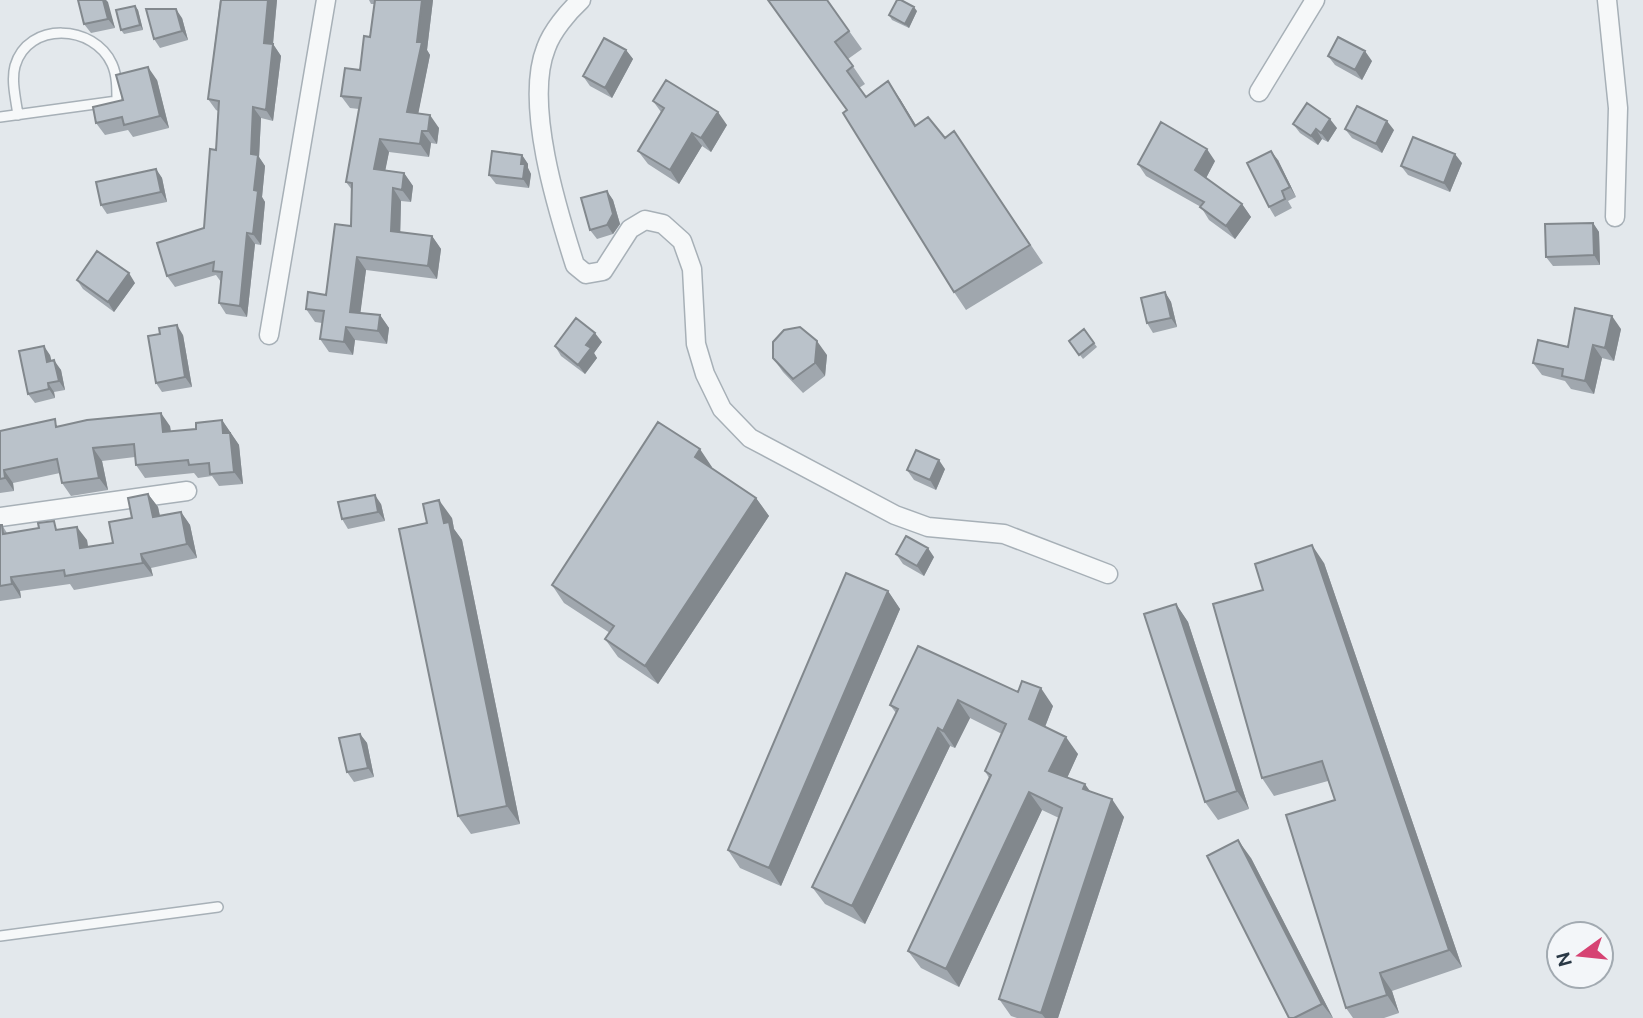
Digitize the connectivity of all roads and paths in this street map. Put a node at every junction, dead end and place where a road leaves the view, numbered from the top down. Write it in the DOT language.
graph roads {
  1 [pos="326,0"];
  2 [pos="581,0"];
  3 [pos="1315,0"];
  4 [pos="1607,0"];
  5 [pos="1259,92"];
  6 [pos="18,115"];
  7 [pos="0,117"];
  8 [pos="1615,217"];
  9 [pos="270,335"];
  10 [pos="187,491"];
  11 [pos="0,517"];
  12 [pos="1108,574"];
  13 [pos="218,907"];
  14 [pos="0,936"];
  1 -- 9 [label="street"];
  2 -- 12 [label="street"];
  3 -- 5 [label="street"];
  4 -- 8 [label="street"];
  6 -- 6 [label="lane"];
  6 -- 7 [label="lane"];
  10 -- 11 [label="street"];
  13 -- 14 [label="lane"];
}
